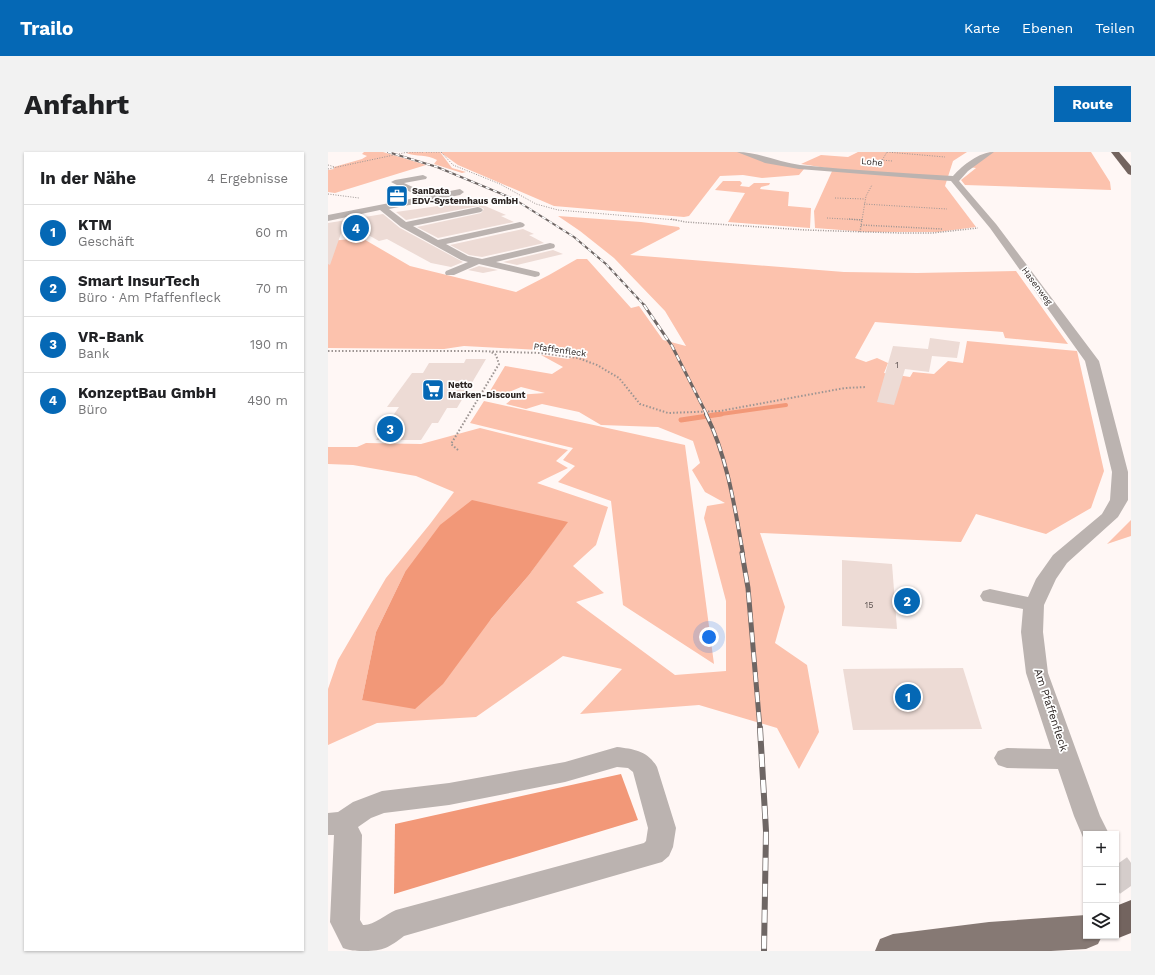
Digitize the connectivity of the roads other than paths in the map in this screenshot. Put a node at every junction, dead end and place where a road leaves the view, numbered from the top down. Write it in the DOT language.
graph roads {
  1 [pos="741,152"];
  2 [pos="990,152"];
  3 [pos="1115,152"];
  4 [pos="1131,172"];
  5 [pos="423,177"];
  6 [pos="955,179"];
  7 [pos="460,192"];
  8 [pos="429,198"];
  9 [pos="381,207"];
  10 [pos="478,210"];
  11 [pos="328,218"];
  12 [pos="404,225"];
  13 [pos="520,225"];
  14 [pos="436,243"];
  15 [pos="550,246"];
  16 [pos="477,262"];
  17 [pos="529,271"];
  18 [pos="450,273"];
  19 [pos="1112,446"];
  20 [pos="990,596"];
  21 [pos="1034,605"];
  22 [pos="1008,758"];
  23 [pos="1067,759"];
  24 [pos="336,823"];
  25 [pos="1094,831"];
  26 [pos="1131,916"];
  27 [pos="1119,922"];
  28 [pos="1119,930"];
  29 [pos="1131,930"];
  30 [pos="1083,932"];
  31 [pos="893,951"];
  1 -- 6 [label="street, Lohe"];
  2 -- 6 [label="street"];
  3 -- 4 [label="highway"];
  5 -- 8 [label="street"];
  6 -- 19 [label="street, Hasenweg"];
  7 -- 8 [label="street"];
  8 -- 9 [label="street"];
  9 -- 11 [label="street"];
  9 -- 12 [label="street"];
  10 -- 12 [label="street"];
  12 -- 14 [label="street"];
  13 -- 14 [label="street"];
  14 -- 16 [label="street"];
  15 -- 16 [label="street"];
  16 -- 17 [label="street"];
  16 -- 18 [label="street"];
  19 -- 21 [label="street, Am Pfaffenfleck"];
  20 -- 21 [label="street"];
  21 -- 23 [label="street, Am Pfaffenfleck"];
  22 -- 23 [label="street"];
  23 -- 25 [label="street, Am Pfaffenfleck"];
  24 -- 24 [label="street"];
  26 -- 27 [label="highway"];
  28 -- 29 [label="main road"];
  30 -- 31 [label="main road"];
}
